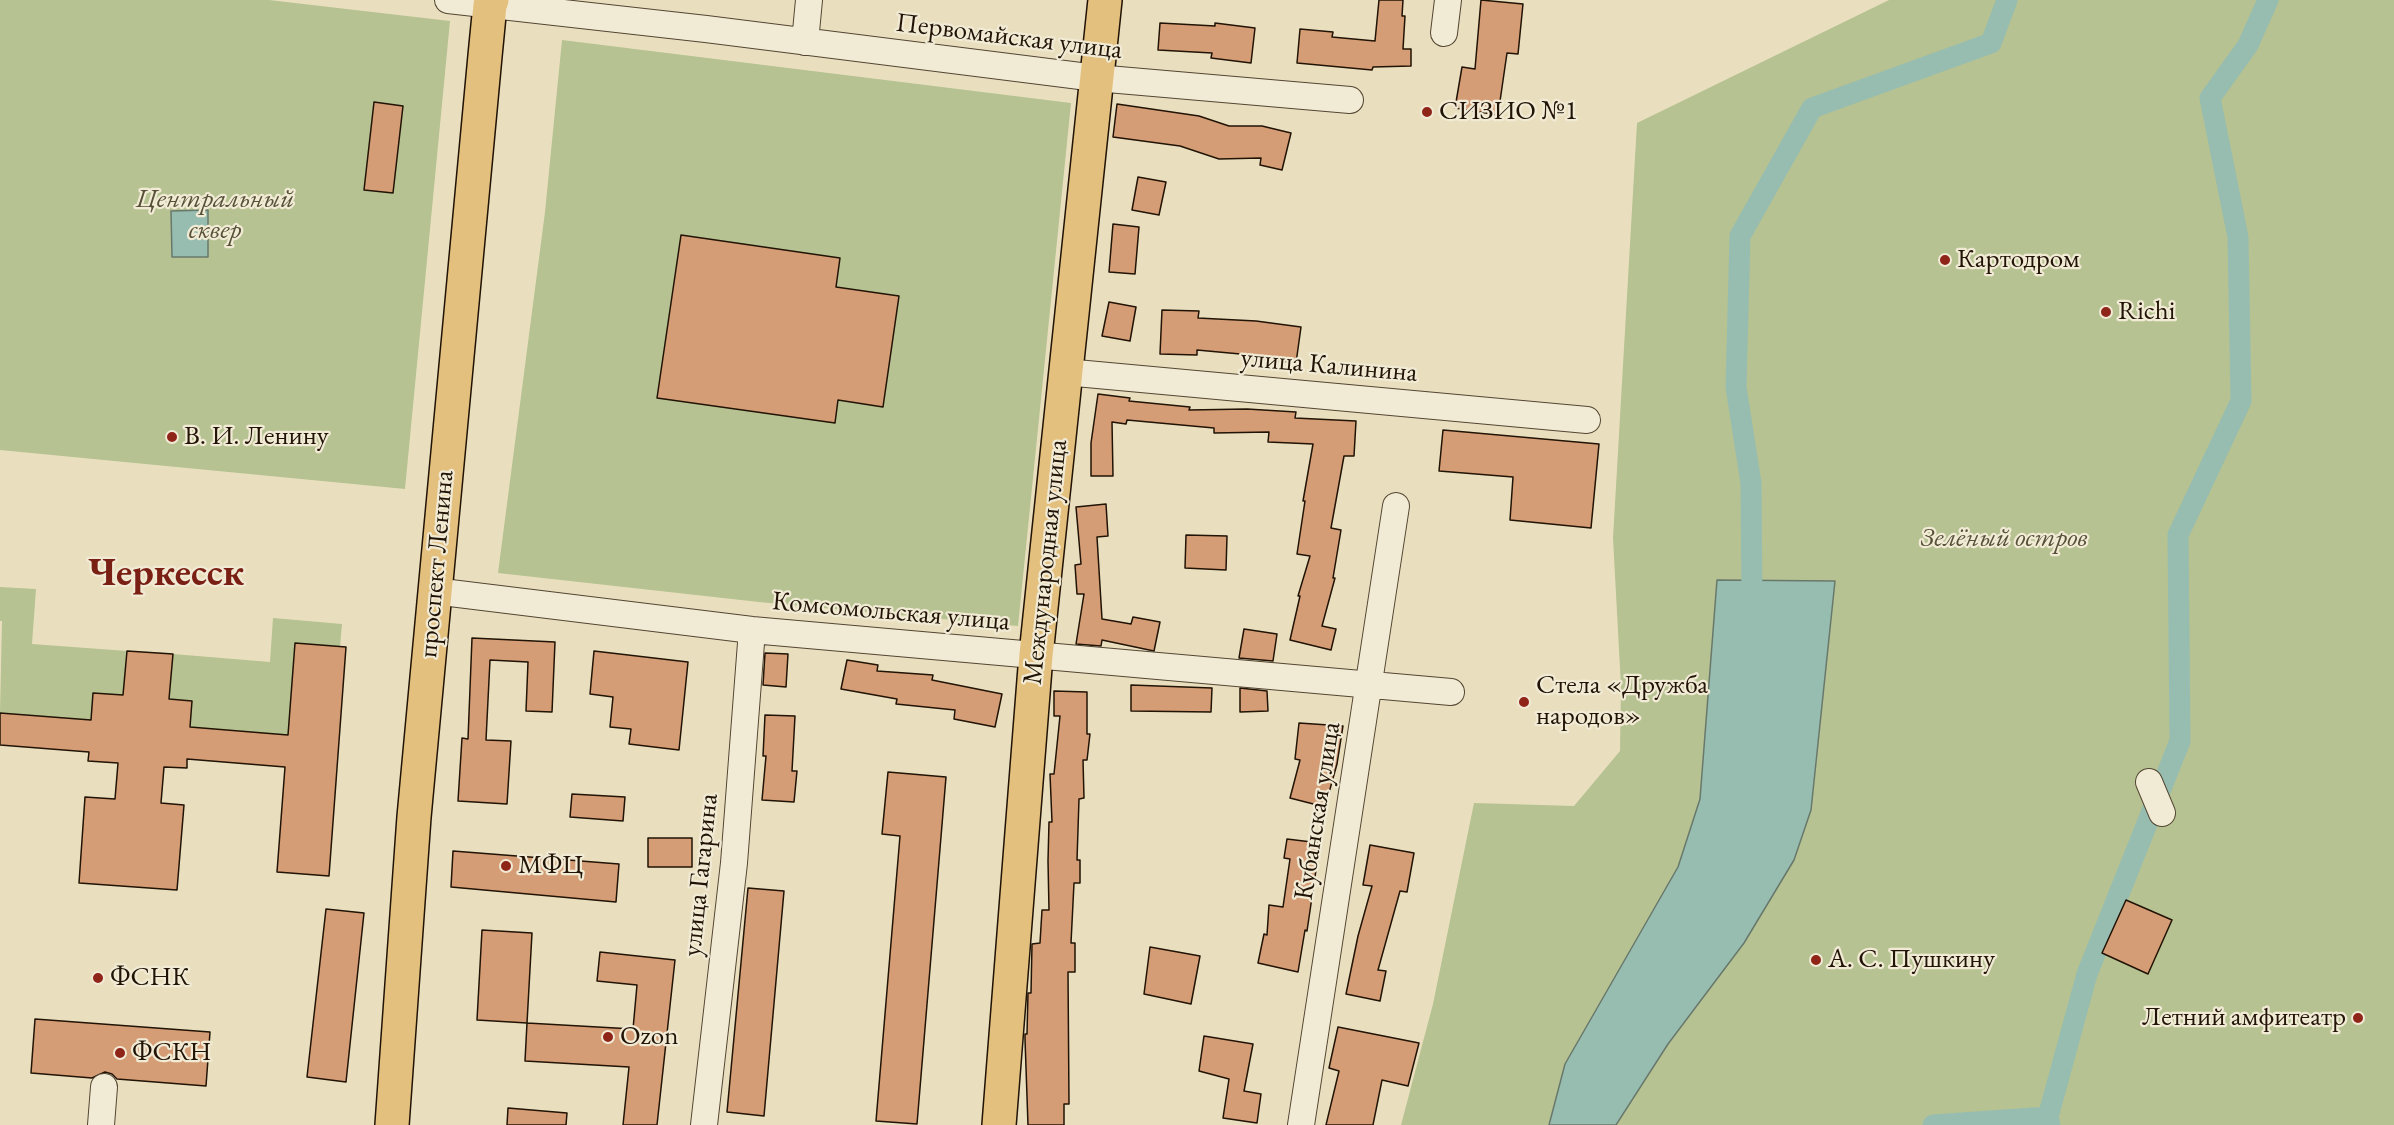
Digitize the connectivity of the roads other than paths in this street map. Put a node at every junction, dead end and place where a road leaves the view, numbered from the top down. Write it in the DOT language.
graph roads {
  1 [pos="451,0"];
  2 [pos="809,0"];
  3 [pos="1105,0"];
  4 [pos="1448,0"];
  5 [pos="490,2"];
  6 [pos="1444,33"];
  7 [pos="805,42"];
  8 [pos="1096,78"];
  9 [pos="1350,100"];
  10 [pos="1065,372"];
  11 [pos="1587,420"];
  12 [pos="1396,506"];
  13 [pos="434,591"];
  14 [pos="752,630"];
  15 [pos="1036,655"];
  16 [pos="1368,684"];
  17 [pos="1451,692"];
  18 [pos="2149,782"];
  19 [pos="2162,813"];
  20 [pos="104,1087"];
  21 [pos="101,1125"];
  22 [pos="392,1125"];
  23 [pos="704,1125"];
  24 [pos="999,1125"];
  25 [pos="1301,1125"];
  1 -- 5 [label="street, Первомайская улица"];
  2 -- 7 [label="street"];
  3 -- 8 [label="main road, Международная улица"];
  4 -- 6 [label="street"];
  5 -- 7 [label="street, Первомайская улица"];
  5 -- 13 [label="main road, проспект Ленина"];
  7 -- 8 [label="street, Первомайская улица"];
  8 -- 9 [label="street, Первомайская улица"];
  8 -- 10 [label="main road, Международная улица"];
  10 -- 11 [label="street, улица Калинина"];
  10 -- 15 [label="main road, Международная улица"];
  12 -- 16 [label="street, Кубанская улица"];
  13 -- 14 [label="street, Комсомольская улица"];
  13 -- 22 [label="main road, проспект Ленина"];
  14 -- 15 [label="street, Комсомольская улица"];
  14 -- 23 [label="street, улица Гагарина"];
  15 -- 16 [label="street, Комсомольская улица"];
  15 -- 24 [label="main road, Международная улица"];
  16 -- 17 [label="street, Комсомольская улица"];
  16 -- 25 [label="street, Кубанская улица"];
  18 -- 19 [label="street"];
  20 -- 21 [label="street"];
}
